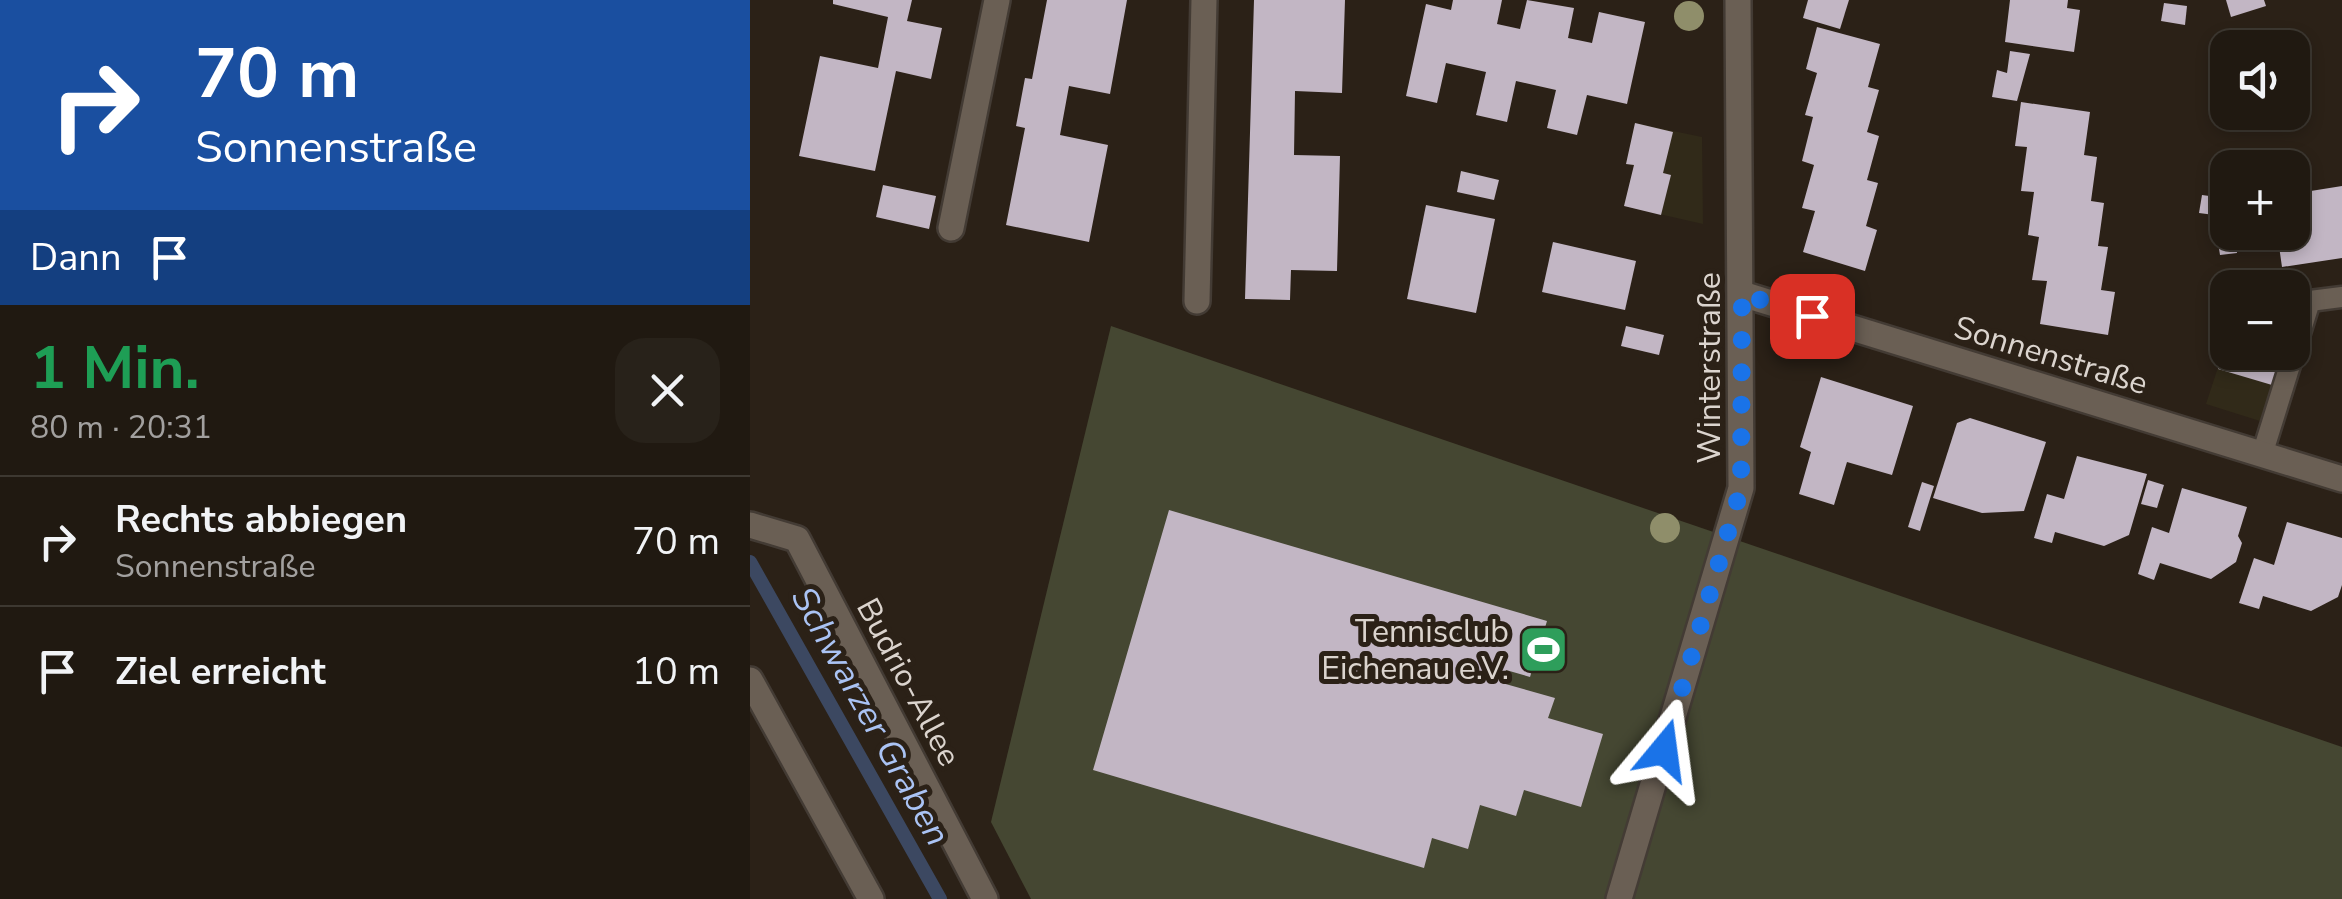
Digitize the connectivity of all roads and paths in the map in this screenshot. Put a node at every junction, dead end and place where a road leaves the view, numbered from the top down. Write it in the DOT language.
graph roads {
  1 [pos="998,0"];
  2 [pos="1204,0"];
  3 [pos="1738,0"];
  4 [pos="951,228"];
  5 [pos="1742,294"];
  6 [pos="2342,298"];
  7 [pos="1197,301"];
  8 [pos="2262,455"];
  9 [pos="2342,479"];
  10 [pos="750,525"];
  11 [pos="750,680"];
  12 [pos="872,899"];
  13 [pos="986,899"];
  14 [pos="1619,899"];
  1 -- 4 [label="street"];
  2 -- 7 [label="street"];
  3 -- 5 [label="street, Winterstraße"];
  5 -- 8 [label="street, Sonnenstraße"];
  5 -- 14 [label="street, Winterstraße"];
  6 -- 8 [label="lane"];
  8 -- 9 [label="street, Sonnenstraße"];
  10 -- 13 [label="street, Budrio-Allee"];
  11 -- 12 [label="street"];
}
